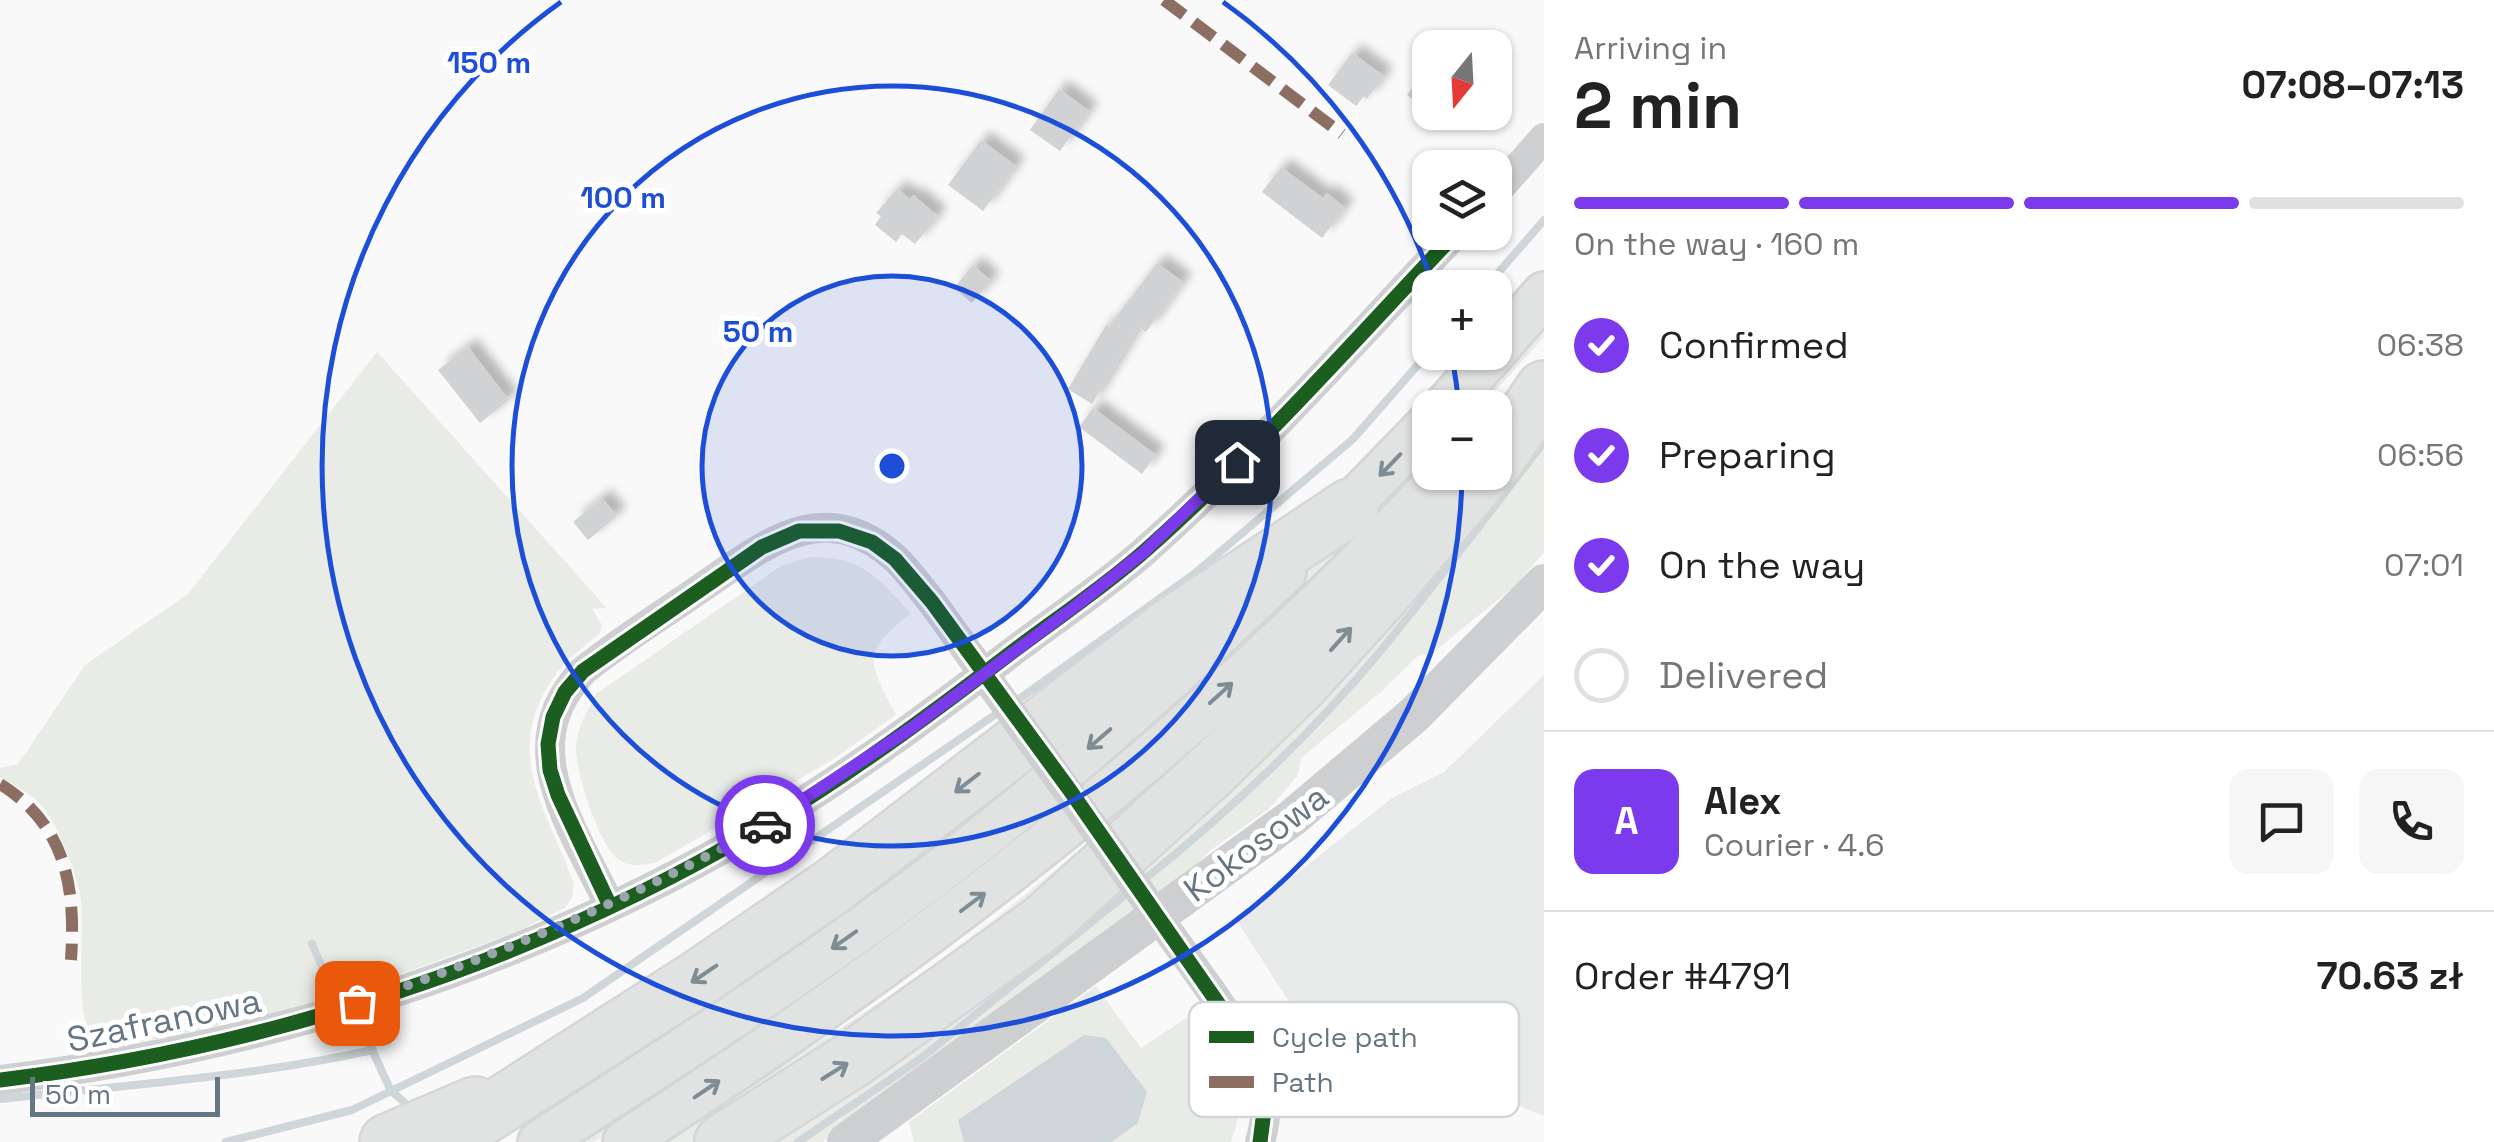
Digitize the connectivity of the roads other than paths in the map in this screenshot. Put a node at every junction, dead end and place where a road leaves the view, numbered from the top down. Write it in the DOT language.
graph roads {
  1 [pos="1544,138"];
  2 [pos="1512,174"];
  3 [pos="1440,250"];
  4 [pos="1544,294"];
  5 [pos="1512,331"];
  6 [pos="1544,364"];
  7 [pos="1478,370"];
  8 [pos="1544,389"];
  9 [pos="1460,390"];
  10 [pos="1512,400"];
  11 [pos="1512,435"];
  12 [pos="1412,442"];
  13 [pos="1428,490"];
  14 [pos="1470,490"];
  15 [pos="1350,506"];
  16 [pos="1544,583"];
  17 [pos="610,906"];
  18 [pos="1219,1002"];
  19 [pos="552,1073"];
  20 [pos="0,1080"];
  21 [pos="1265,1117"];
  22 [pos="388,1142"];
  23 [pos="443,1142"];
  24 [pos="540,1142"];
  25 [pos="625,1142"];
  26 [pos="722,1142"];
  27 [pos="846,1142"];
  28 [pos="1260,1142"];
  1 -- 2 [label="street"];
  3 -- 17 [label="street, Szafranowa"];
  4 -- 5 [label="main road"];
  6 -- 10 [label="main road"];
  7 -- 9 [label="main road"];
  8 -- 11 [label="highway"];
  12 -- 15 [label="main road, one-way"];
  25 -- 13 [label="main road, one-way"];
  26 -- 14 [label="highway, one-way"];
  15 -- 19 [label="highway, one-way"];
  15 -- 24 [label="main road, one-way"];
  16 -- 27 [label="street, Kokosowa"];
  17 -- 18 [label="street, bridge"];
  17 -- 20 [label="street, Szafranowa"];
  19 -- 22 [label="highway"];
  19 -- 23 [label="highway"];
  21 -- 28 [label="street, bridge"];
}
